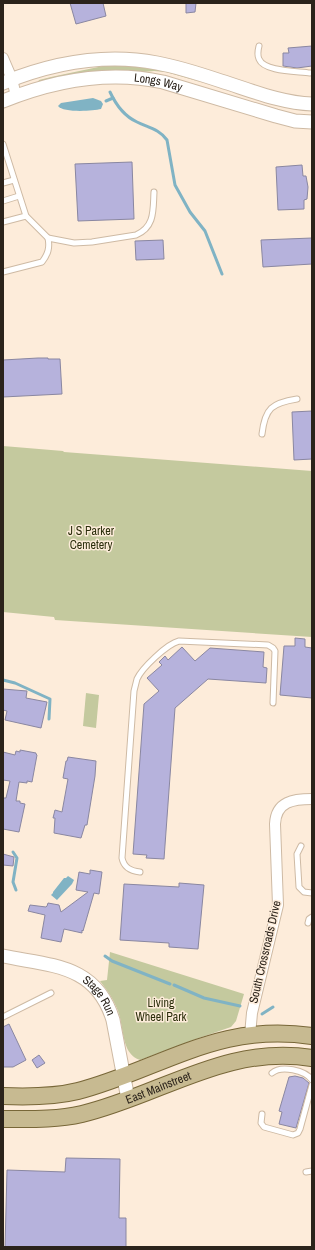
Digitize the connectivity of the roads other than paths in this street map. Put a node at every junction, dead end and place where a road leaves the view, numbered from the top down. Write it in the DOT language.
graph roads {
  1 [pos="259,46"];
  2 [pos="3,58"];
  3 [pos="310,73"];
  4 [pos="7,81"];
  5 [pos="16,96"];
  6 [pos="3,101"];
  7 [pos="312,104"];
  8 [pos="312,122"];
  9 [pos="3,144"];
  10 [pos="4,151"];
  11 [pos="10,166"];
  12 [pos="3,168"];
  13 [pos="14,180"];
  14 [pos="3,183"];
  15 [pos="154,192"];
  16 [pos="19,196"];
  17 [pos="3,202"];
  18 [pos="26,216"];
  19 [pos="3,222"];
  20 [pos="48,238"];
  21 [pos="3,272"];
  22 [pos="297,399"];
  23 [pos="262,434"];
  24 [pos="272,703"];
  25 [pos="312,799"];
  26 [pos="301,846"];
  27 [pos="140,872"];
  28 [pos="312,893"];
  29 [pos="312,917"];
  30 [pos="309,924"];
  31 [pos="3,956"];
  32 [pos="51,993"];
  33 [pos="3,1017"];
  34 [pos="250,1035"];
  35 [pos="312,1036"];
  36 [pos="312,1058"];
  37 [pos="272,1073"];
  38 [pos="123,1076"];
  39 [pos="312,1080"];
  40 [pos="175,1081"];
  41 [pos="312,1085"];
  42 [pos="68,1093"];
  43 [pos="3,1096"];
  44 [pos="128,1099"];
  45 [pos="262,1114"];
  46 [pos="4,1119"];
  47 [pos="312,1171"];
  48 [pos="306,1172"];
  1 -- 3 [label="lane"];
  2 -- 4 [label="street"];
  4 -- 5 [label="street"];
  4 -- 7 [label="street, Longs Way"];
  5 -- 6 [label="street, Longs Way"];
  5 -- 8 [label="street, Longs Way"];
  9 -- 10 [label="lane"];
  10 -- 11 [label="lane"];
  11 -- 12 [label="lane"];
  11 -- 13 [label="lane"];
  13 -- 14 [label="lane"];
  13 -- 16 [label="lane"];
  15 -- 20 [label="lane"];
  16 -- 17 [label="lane"];
  16 -- 18 [label="lane"];
  18 -- 19 [label="lane"];
  18 -- 20 [label="lane"];
  20 -- 21 [label="lane"];
  22 -- 23 [label="lane"];
  24 -- 27 [label="lane"];
  25 -- 34 [label="street, South Crossroads Drive"];
  26 -- 28 [label="lane"];
  29 -- 30 [label="lane"];
  31 -- 38 [label="street, Stage Run"];
  32 -- 33 [label="lane"];
  34 -- 35 [label="main road, East Mainstreet"];
  34 -- 38 [label="main road, East Mainstreet"];
  34 -- 40 [label="main road"];
  36 -- 40 [label="main road, East Mainstreet"];
  37 -- 39 [label="lane"];
  38 -- 42 [label="main road, East Mainstreet"];
  38 -- 44 [label="street, Stage Run"];
  40 -- 44 [label="main road, East Mainstreet"];
  41 -- 45 [label="lane"];
  42 -- 43 [label="main road, East Mainstreet"];
  42 -- 46 [label="main road"];
  44 -- 46 [label="main road, East Mainstreet"];
  47 -- 48 [label="lane"];
}
